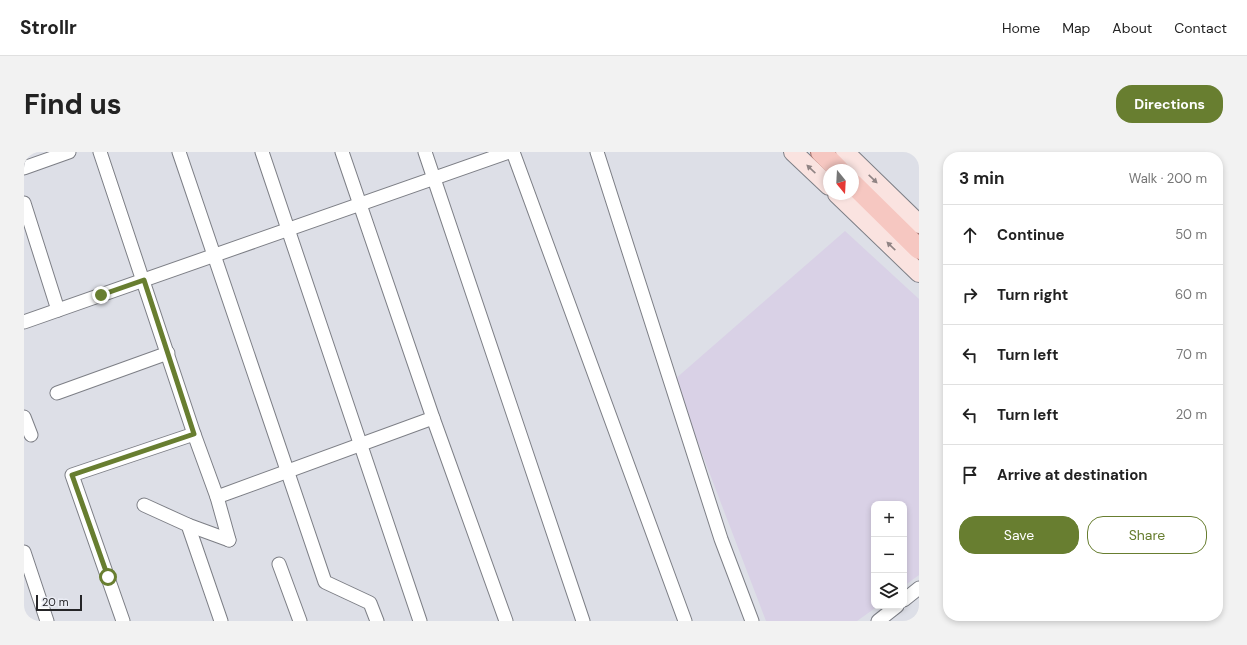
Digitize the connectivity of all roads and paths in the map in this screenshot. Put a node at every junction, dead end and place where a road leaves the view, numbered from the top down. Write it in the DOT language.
graph roads {
  1 [pos="69,152"];
  2 [pos="100,152"];
  3 [pos="179,152"];
  4 [pos="262,152"];
  5 [pos="342,152"];
  6 [pos="425,152"];
  7 [pos="509,152"];
  8 [pos="513,152"];
  9 [pos="597,152"];
  10 [pos="793,152"];
  11 [pos="821,152"];
  12 [pos="845,152"];
  13 [pos="833,164"];
  14 [pos="24,168"];
  15 [pos="434,178"];
  16 [pos="823,180"];
  17 [pos="859,190"];
  18 [pos="843,200"];
  19 [pos="24,204"];
  20 [pos="360,204"];
  21 [pos="919,224"];
  22 [pos="288,230"];
  23 [pos="919,249"];
  24 [pos="213,256"];
  25 [pos="919,273"];
  26 [pos="144,280"];
  27 [pos="58,310"];
  28 [pos="24,322"];
  29 [pos="168,353"];
  30 [pos="57,393"];
  31 [pos="24,417"];
  32 [pos="433,418"];
  33 [pos="194,434"];
  34 [pos="31,435"];
  35 [pos="360,445"];
  36 [pos="287,471"];
  37 [pos="217,497"];
  38 [pos="144,505"];
  39 [pos="188,525"];
  40 [pos="24,552"];
  41 [pos="279,564"];
  42 [pos="919,588"];
  43 [pos="907,598"];
  44 [pos="893,609"];
  45 [pos="47,621"];
  46 [pos="123,621"];
  47 [pos="221,621"];
  48 [pos="300,621"];
  49 [pos="377,621"];
  50 [pos="420,621"];
  51 [pos="506,621"];
  52 [pos="583,621"];
  53 [pos="685,621"];
  54 [pos="752,621"];
  55 [pos="878,621"];
  1 -- 14 [label="street"];
  2 -- 26 [label="street"];
  3 -- 24 [label="street"];
  4 -- 22 [label="street"];
  5 -- 20 [label="street"];
  6 -- 15 [label="street"];
  7 -- 15 [label="street"];
  8 -- 53 [label="street"];
  9 -- 54 [label="street"];
  16 -- 10 [label="street, one-way"];
  11 -- 13 [label="main road"];
  12 -- 21 [label="street, one-way"];
  15 -- 20 [label="street"];
  15 -- 52 [label="street"];
  17 -- 23 [label="main road"];
  25 -- 18 [label="street, one-way"];
  19 -- 27 [label="street"];
  20 -- 22 [label="street"];
  20 -- 32 [label="street"];
  22 -- 24 [label="street"];
  22 -- 35 [label="street"];
  24 -- 26 [label="street"];
  24 -- 36 [label="street"];
  26 -- 27 [label="street"];
  26 -- 29 [label="street"];
  27 -- 28 [label="street"];
  29 -- 30 [label="street"];
  29 -- 33 [label="street"];
  31 -- 34 [label="street"];
  32 -- 35 [label="street"];
  32 -- 51 [label="street"];
  33 -- 37 [label="street"];
  33 -- 46 [label="street"];
  35 -- 36 [label="street"];
  35 -- 50 [label="street"];
  36 -- 37 [label="street"];
  36 -- 49 [label="street"];
  37 -- 39 [label="street"];
  38 -- 39 [label="street"];
  39 -- 47 [label="street"];
  40 -- 45 [label="street"];
  41 -- 48 [label="street"];
  42 -- 43 [label="street"];
  44 -- 55 [label="street"];
}
